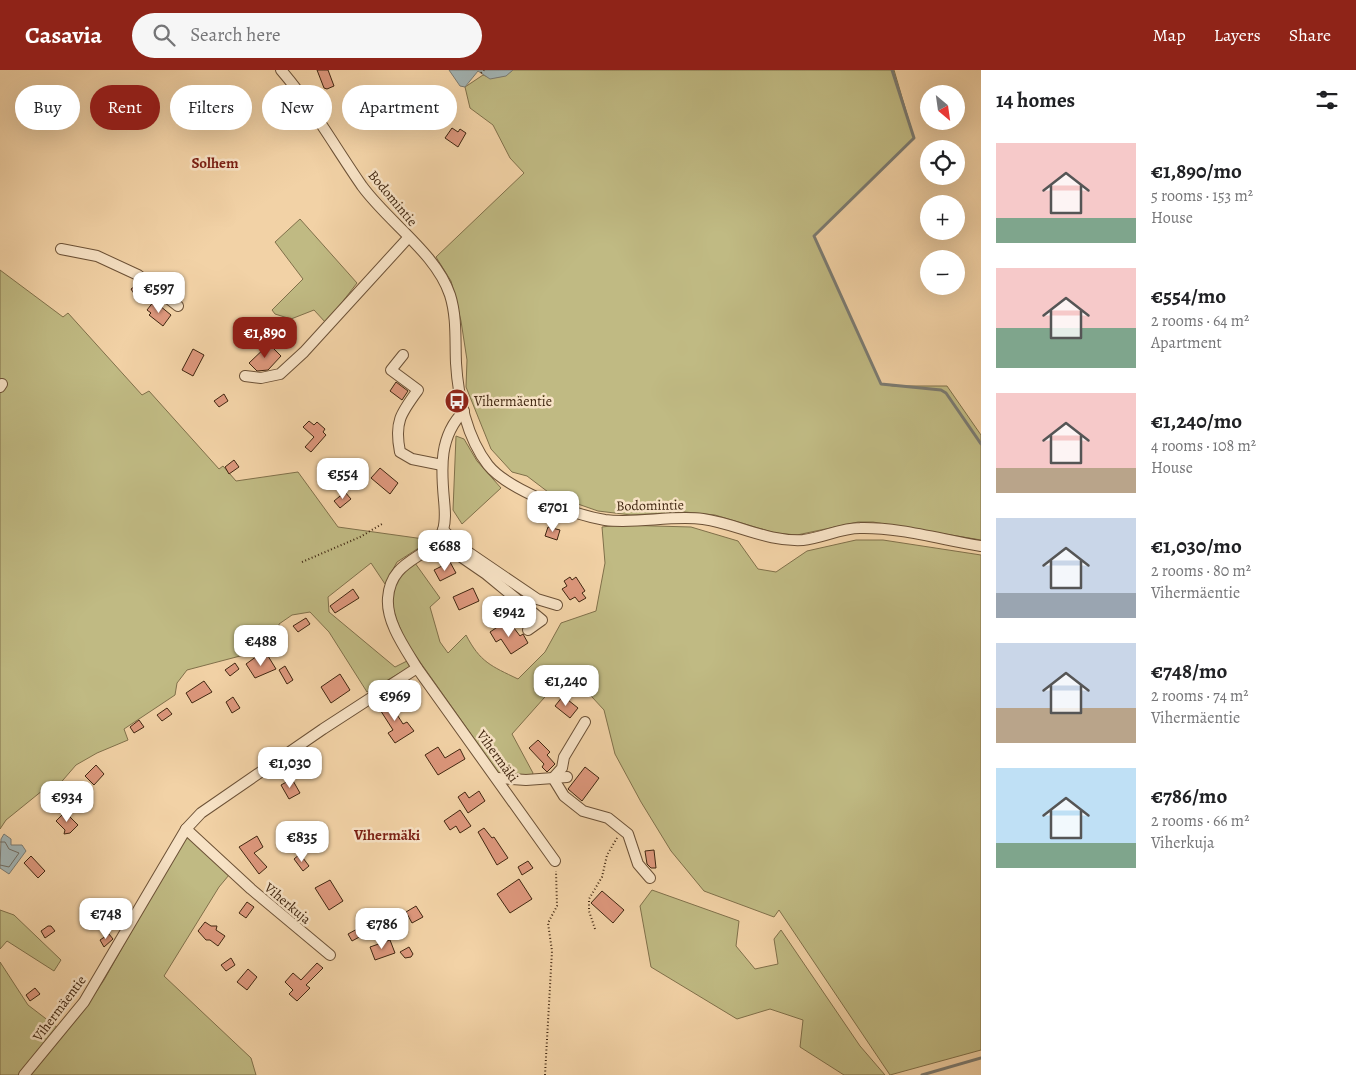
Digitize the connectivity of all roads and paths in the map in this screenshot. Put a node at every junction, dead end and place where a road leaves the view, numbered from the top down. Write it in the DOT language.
graph roads {
  1 [pos="281,70"];
  2 [pos="484,70"];
  3 [pos="481,73"];
  4 [pos="408,238"];
  5 [pos="61,249"];
  6 [pos="178,306"];
  7 [pos="403,355"];
  8 [pos="245,376"];
  9 [pos="464,411"];
  10 [pos="442,465"];
  11 [pos="382,524"];
  12 [pos="443,530"];
  13 [pos="438,542"];
  14 [pos="981,546"];
  15 [pos="302,562"];
  16 [pos="557,605"];
  17 [pos="528,630"];
  18 [pos="417,668"];
  19 [pos="585,722"];
  20 [pos="567,777"];
  21 [pos="498,778"];
  22 [pos="553,778"];
  23 [pos="186,829"];
  24 [pos="621,829"];
  25 [pos="555,861"];
  26 [pos="650,878"];
  27 [pos="595,930"];
  28 [pos="330,955"];
  29 [pos="24,1075"];
  30 [pos="546,1075"];
  1 -- 4 [label="street, Bodomintie"];
  2 -- 3 [label="path"];
  4 -- 8 [label="street"];
  4 -- 9 [label="street, Bodomintie"];
  5 -- 6 [label="street"];
  7 -- 10 [label="street"];
  9 -- 10 [label="street"];
  9 -- 14 [label="street, Bodomintie"];
  10 -- 12 [label="street"];
  11 -- 15 [label="path"];
  12 -- 13 [label="street"];
  12 -- 16 [label="street"];
  13 -- 17 [label="street"];
  13 -- 18 [label="street"];
  18 -- 21 [label="street, Vihermäki"];
  18 -- 23 [label="street, Vihermäentie"];
  19 -- 22 [label="street"];
  20 -- 22 [label="street"];
  21 -- 22 [label="street"];
  21 -- 25 [label="street, Vihermäki"];
  22 -- 24 [label="street"];
  23 -- 28 [label="street, Viherkuja"];
  23 -- 29 [label="street, Vihermäentie"];
  24 -- 26 [label="street"];
  24 -- 27 [label="path"];
  25 -- 30 [label="path"];
}
